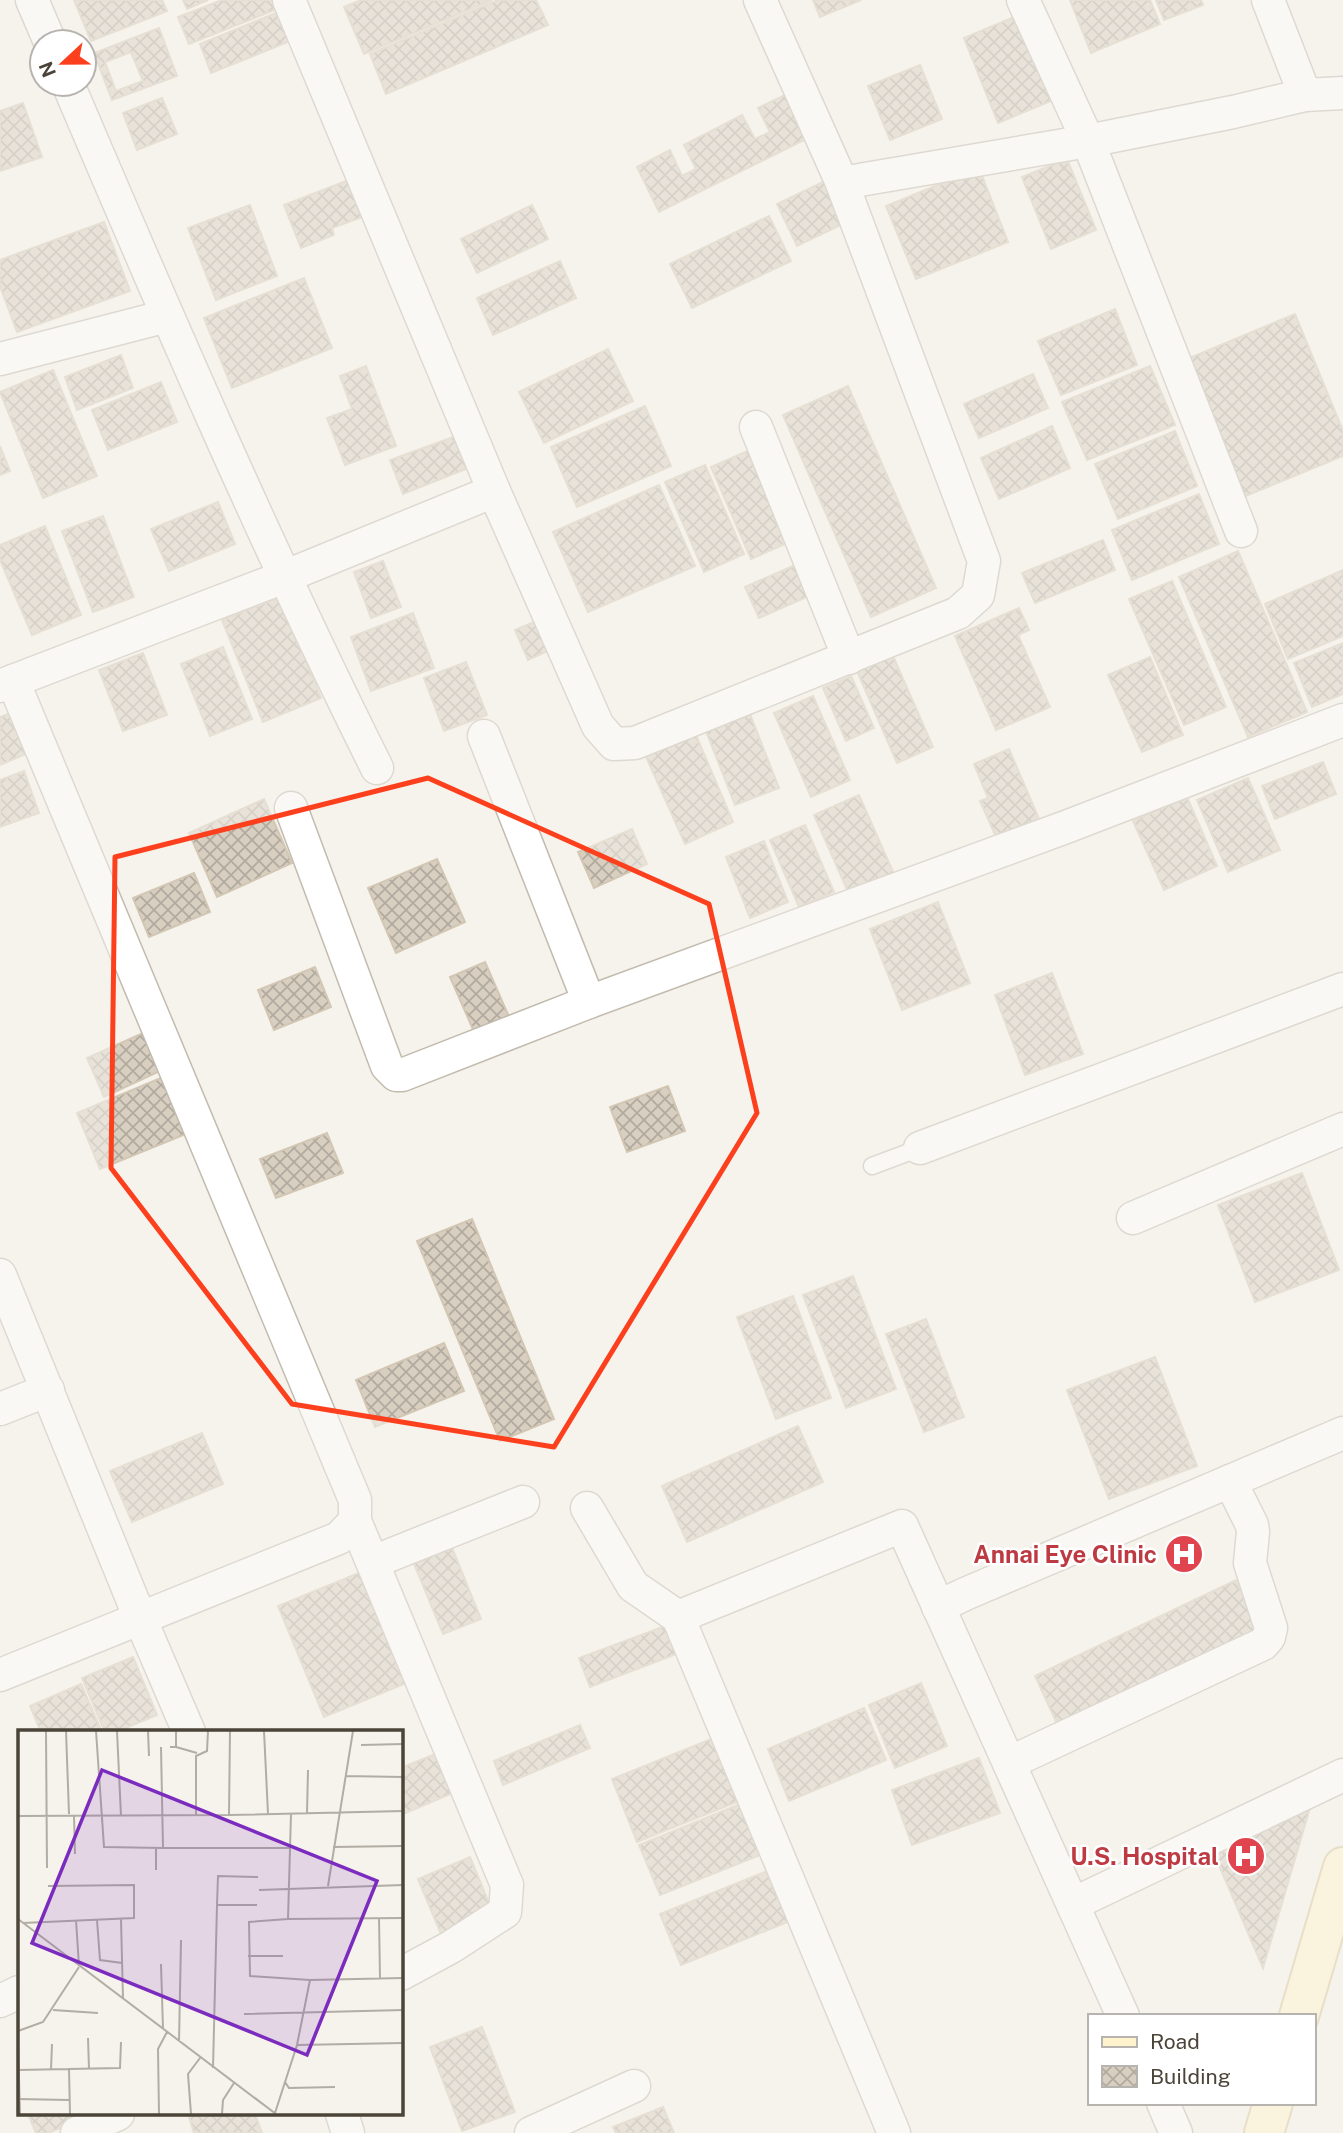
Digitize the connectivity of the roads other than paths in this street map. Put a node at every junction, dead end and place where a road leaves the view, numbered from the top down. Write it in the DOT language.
graph roads {
  1 [pos="32,0"];
  2 [pos="289,0"];
  3 [pos="760,0"];
  4 [pos="1023,0"];
  5 [pos="1268,0"];
  6 [pos="44,28"];
  7 [pos="1343,93"];
  8 [pos="1305,95"];
  9 [pos="74,98"];
  10 [pos="1088,141"];
  11 [pos="842,183"];
  12 [pos="167,316"];
  13 [pos="0,359"];
  14 [pos="756,428"];
  15 [pos="494,491"];
  16 [pos="1241,531"];
  17 [pos="284,577"];
  18 [pos="849,658"];
  19 [pos="7,684"];
  20 [pos="1343,720"];
  21 [pos="484,736"];
  22 [pos="377,768"];
  23 [pos="291,808"];
  24 [pos="1343,989"];
  25 [pos="589,1002"];
  26 [pos="1343,1129"];
  27 [pos="920,1148"];
  28 [pos="872,1166"];
  29 [pos="1133,1219"];
  30 [pos="0,1275"];
  31 [pos="48,1390"];
  32 [pos="0,1409"];
  33 [pos="1343,1433"];
  34 [pos="1230,1481"];
  35 [pos="523,1502"];
  36 [pos="587,1508"];
  37 [pos="355,1521"];
  38 [pos="373,1562"];
  39 [pos="938,1607"];
  40 [pos="678,1616"];
  41 [pos="140,1618"];
  42 [pos="0,1675"];
  43 [pos="188,1730"];
  44 [pos="1009,1763"];
  45 [pos="1343,1775"];
  46 [pos="1343,1867"];
  47 [pos="1073,1904"];
  48 [pos="402,1973"];
  49 [pos="18,1992"];
  50 [pos="0,2001"];
  51 [pos="1122,2014"];
  52 [pos="1300,2014"];
  53 [pos="634,2086"];
  54 [pos="1164,2105"];
  55 [pos="1272,2105"];
  56 [pos="114,2116"];
  57 [pos="343,2116"];
  58 [pos="77,2133"];
  59 [pos="348,2133"];
  60 [pos="531,2133"];
  61 [pos="894,2133"];
  62 [pos="1176,2133"];
  63 [pos="1264,2133"];
  1 -- 6 [label="street"];
  2 -- 15 [label="street"];
  3 -- 11 [label="street"];
  4 -- 10 [label="street"];
  5 -- 8 [label="street"];
  7 -- 8 [label="street"];
  8 -- 10 [label="street"];
  9 -- 12 [label="street"];
  10 -- 11 [label="street"];
  10 -- 16 [label="street"];
  11 -- 18 [label="street"];
  12 -- 13 [label="street"];
  12 -- 17 [label="street"];
  14 -- 18 [label="street"];
  15 -- 17 [label="street"];
  15 -- 18 [label="street"];
  17 -- 19 [label="street"];
  17 -- 22 [label="street"];
  19 -- 37 [label="street"];
  20 -- 25 [label="street"];
  21 -- 25 [label="street"];
  23 -- 25 [label="street"];
  24 -- 27 [label="street"];
  26 -- 29 [label="street"];
  27 -- 28 [label="lane"];
  30 -- 31 [label="street"];
  31 -- 32 [label="street"];
  31 -- 41 [label="street"];
  33 -- 34 [label="street"];
  34 -- 39 [label="street"];
  34 -- 44 [label="street"];
  35 -- 38 [label="street"];
  36 -- 40 [label="street"];
  37 -- 38 [label="street"];
  37 -- 41 [label="street"];
  38 -- 48 [label="street"];
  39 -- 40 [label="street"];
  39 -- 44 [label="street"];
  40 -- 61 [label="street"];
  41 -- 42 [label="street"];
  41 -- 43 [label="street"];
  44 -- 47 [label="street"];
  45 -- 47 [label="street"];
  46 -- 52 [label="main road"];
  47 -- 51 [label="street"];
  49 -- 50 [label="street"];
  53 -- 60 [label="street"];
  54 -- 62 [label="street"];
  55 -- 63 [label="main road"];
  56 -- 58 [label="street"];
  57 -- 59 [label="street"];
}
